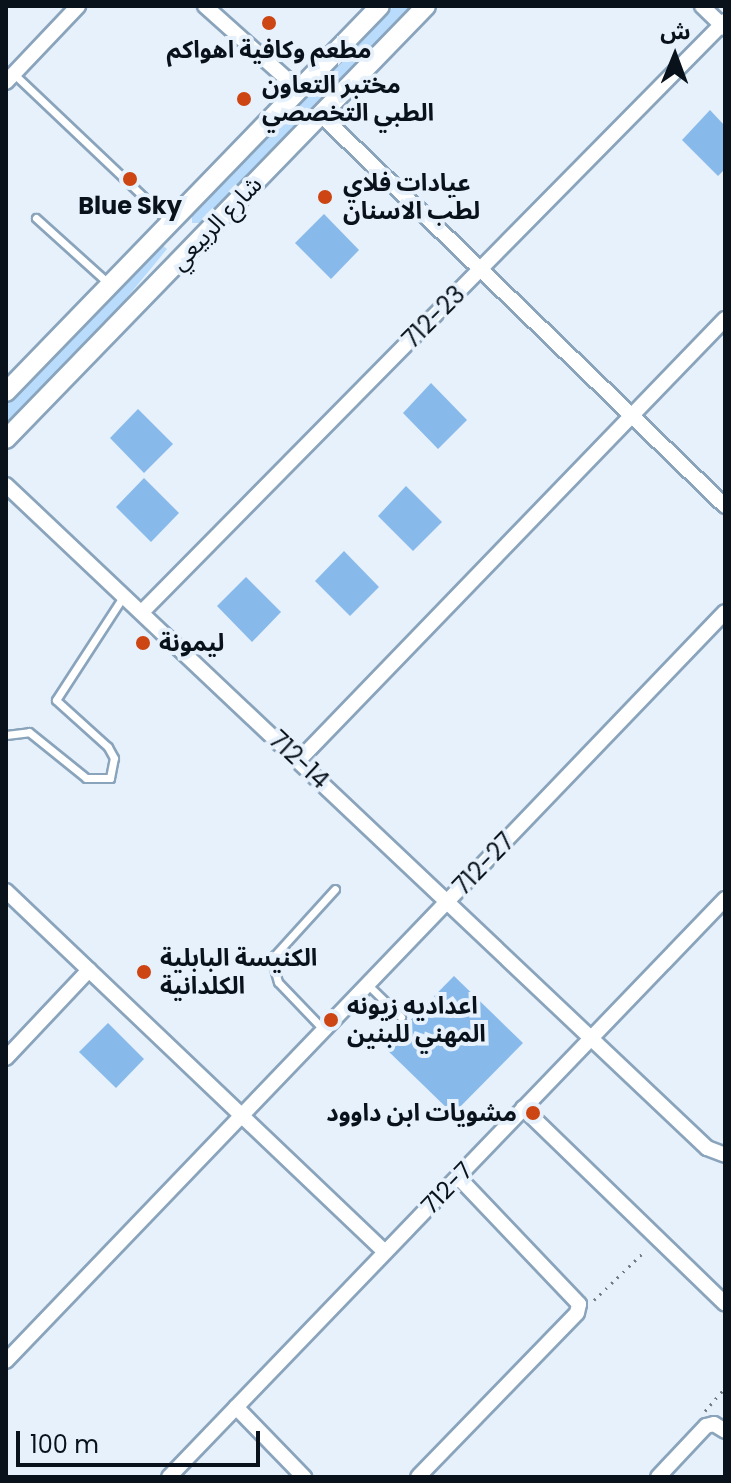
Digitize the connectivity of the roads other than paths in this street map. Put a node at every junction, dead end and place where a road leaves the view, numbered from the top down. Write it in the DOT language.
graph roads {
  1 [pos="78,6"];
  2 [pos="205,6"];
  3 [pos="380,6"];
  4 [pos="426,6"];
  5 [pos="702,6"];
  6 [pos="724,25"];
  7 [pos="10,78"];
  8 [pos="299,90"];
  9 [pos="321,115"];
  10 [pos="36,218"];
  11 [pos="170,223"];
  12 [pos="195,245"];
  13 [pos="480,269"];
  14 [pos="111,285"];
  15 [pos="725,319"];
  16 [pos="6,392"];
  17 [pos="632,416"];
  18 [pos="6,439"];
  19 [pos="6,485"];
  20 [pos="725,506"];
  21 [pos="123,597"];
  22 [pos="142,612"];
  23 [pos="725,612"];
  24 [pos="6,735"];
  25 [pos="299,760"];
  26 [pos="335,889"];
  27 [pos="6,891"];
  28 [pos="725,899"];
  29 [pos="448,901"];
  30 [pos="89,970"];
  31 [pos="368,985"];
  32 [pos="401,1017"];
  33 [pos="324,1030"];
  34 [pos="593,1036"];
  35 [pos="6,1058"];
  36 [pos="523,1108"];
  37 [pos="242,1116"];
  38 [pos="725,1155"];
  39 [pos="458,1177"];
  40 [pos="385,1252"];
  41 [pos="725,1304"];
  42 [pos="6,1361"];
  43 [pos="236,1407"];
  44 [pos="725,1431"];
  45 [pos="169,1477"];
  46 [pos="304,1477"];
  47 [pos="418,1477"];
  48 [pos="658,1477"];
  1 -- 7 [label="street"];
  2 -- 8 [label="street"];
  3 -- 8 [label="street, شارع الربيعي"];
  4 -- 9 [label="street, شارع الربيعي"];
  5 -- 6 [label="street"];
  6 -- 13 [label="street, 712-23"];
  7 -- 11 [label="lane"];
  8 -- 11 [label="street, شارع الربيعي"];
  9 -- 12 [label="street, شارع الربيعي"];
  9 -- 13 [label="street"];
  10 -- 14 [label="lane"];
  11 -- 12 [label="street"];
  11 -- 14 [label="street, شارع الربيعي"];
  12 -- 18 [label="street, شارع الربيعي"];
  13 -- 17 [label="street"];
  13 -- 22 [label="street, 712-23"];
  14 -- 16 [label="street, شارع الربيعي"];
  15 -- 17 [label="street"];
  17 -- 20 [label="street"];
  17 -- 25 [label="street"];
  19 -- 21 [label="street, 712-14"];
  21 -- 22 [label="street, 712-14"];
  21 -- 24 [label="lane"];
  22 -- 25 [label="street, 712-14"];
  23 -- 29 [label="street, 712-27"];
  25 -- 29 [label="street, 712-14"];
  26 -- 33 [label="lane"];
  27 -- 30 [label="street"];
  28 -- 34 [label="street, 712-7"];
  29 -- 31 [label="street, 712-27"];
  29 -- 34 [label="street, 712-14"];
  30 -- 35 [label="street"];
  30 -- 37 [label="street"];
  31 -- 32 [label="lane"];
  31 -- 33 [label="street, 712-27"];
  33 -- 37 [label="street, 712-27"];
  34 -- 36 [label="street, 712-7"];
  34 -- 38 [label="street, 712-14"];
  36 -- 39 [label="street, 712-7"];
  36 -- 41 [label="street"];
  37 -- 40 [label="street"];
  37 -- 42 [label="street, 712-27"];
  39 -- 40 [label="street, 712-7"];
  39 -- 47 [label="street"];
  40 -- 43 [label="street, 712-7"];
  43 -- 45 [label="street, 712-7"];
  43 -- 46 [label="street"];
  44 -- 48 [label="street"];
}
